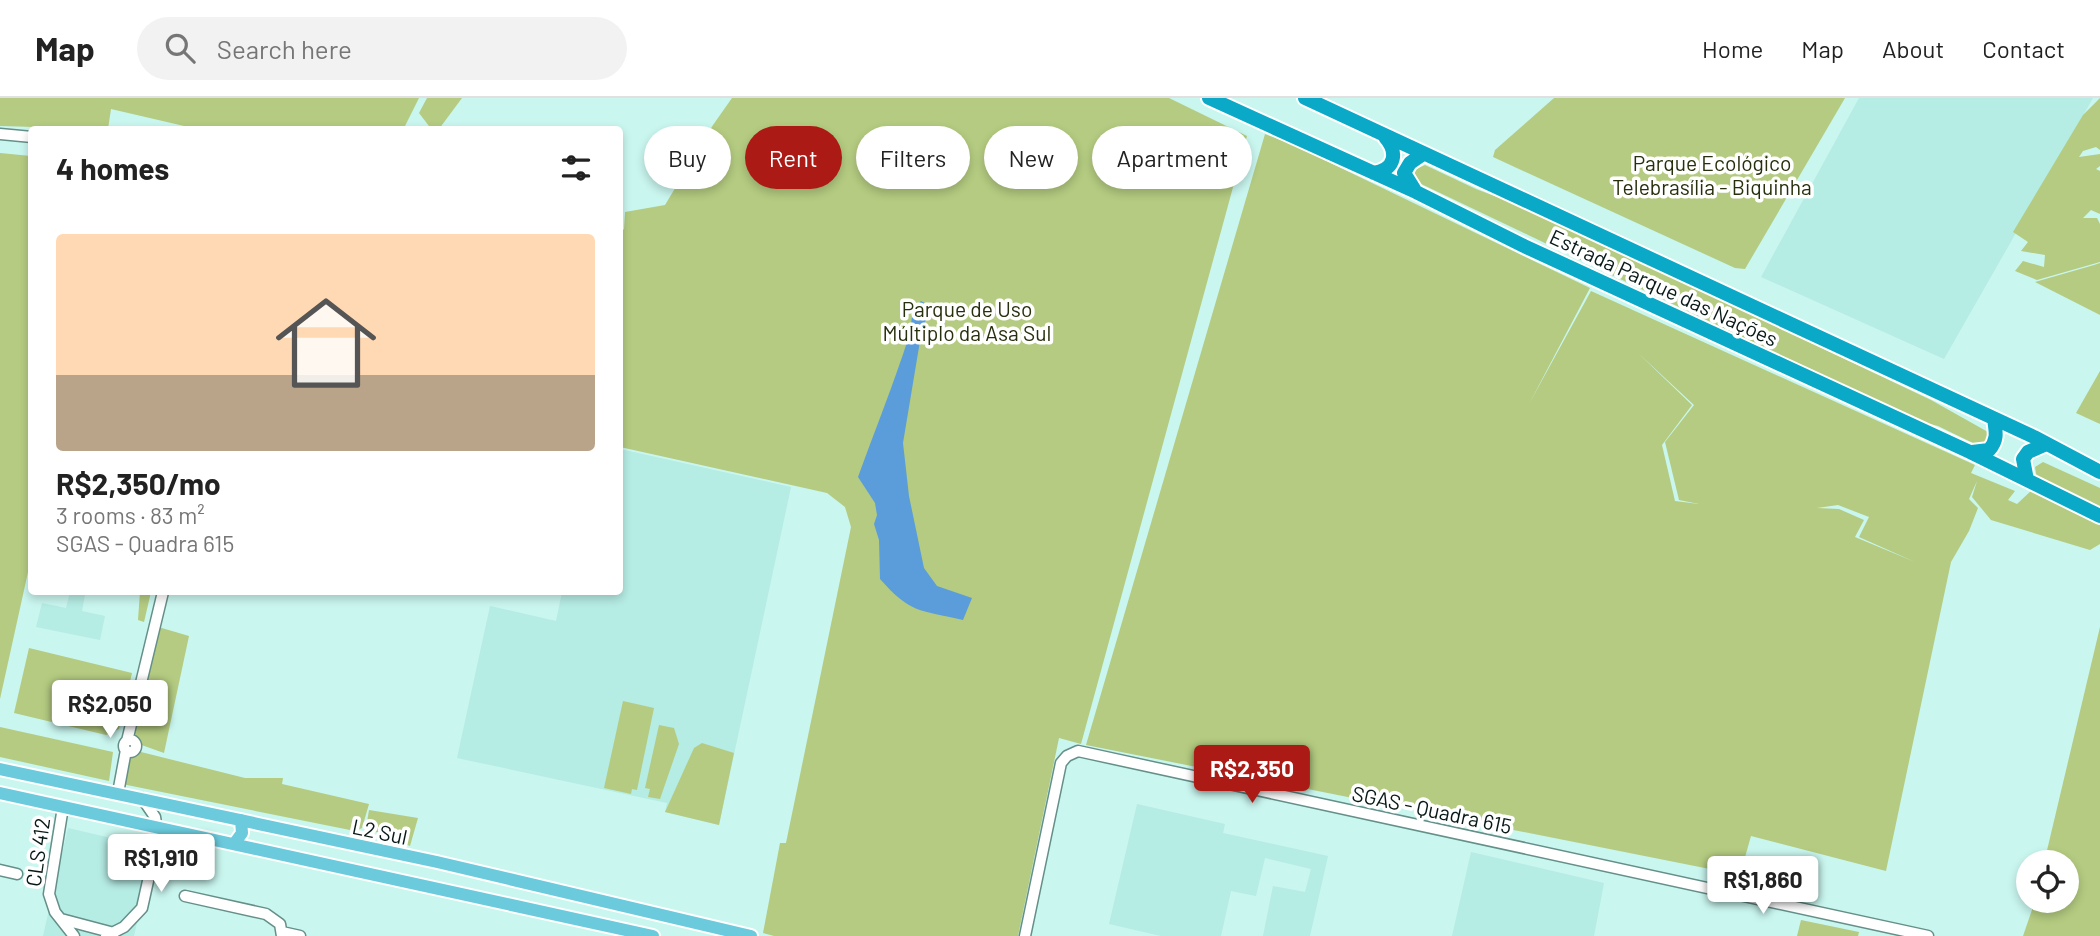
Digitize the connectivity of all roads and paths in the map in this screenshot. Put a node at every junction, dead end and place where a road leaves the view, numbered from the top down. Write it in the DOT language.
graph roads {
  1 [pos="1209,98"];
  2 [pos="1304,98"];
  3 [pos="0,134"];
  4 [pos="1384,136"];
  5 [pos="28,137"];
  6 [pos="1423,154"];
  7 [pos="1374,173"];
  8 [pos="1416,192"];
  9 [pos="1994,419"];
  10 [pos="2046,443"];
  11 [pos="1970,452"];
  12 [pos="2100,472"];
  13 [pos="2027,480"];
  14 [pos="2100,516"];
  15 [pos="162,595"];
  16 [pos="0,769"];
  17 [pos="0,793"];
  18 [pos="118,793"];
  19 [pos="142,798"];
  20 [pos="63,807"];
  21 [pos="240,820"];
  22 [pos="266,826"];
  23 [pos="158,828"];
  24 [pos="234,844"];
  25 [pos="261,850"];
  26 [pos="0,870"];
  27 [pos="17,874"];
  28 [pos="185,896"];
  29 [pos="60,919"];
  30 [pos="110,934"];
  31 [pos="282,934"];
  32 [pos="74,936"];
  33 [pos="300,936"];
  34 [pos="653,936"];
  35 [pos="751,936"];
  36 [pos="1024,936"];
  37 [pos="1928,936"];
  1 -- 7 [label="highway, Estrada Parque das Nações"];
  2 -- 4 [label="highway, Estrada Parque das Nações"];
  3 -- 5 [label="street"];
  4 -- 6 [label="highway, Estrada Parque das Nações"];
  4 -- 7 [label="highway"];
  6 -- 8 [label="highway"];
  6 -- 9 [label="highway, Estrada Parque das Nações"];
  7 -- 8 [label="highway, Estrada Parque das Nações"];
  8 -- 11 [label="highway, Estrada Parque das Nações"];
  9 -- 10 [label="highway, Estrada Parque das Nações"];
  9 -- 11 [label="highway"];
  10 -- 12 [label="highway, Estrada Parque das Nações"];
  10 -- 13 [label="highway"];
  11 -- 13 [label="highway, Estrada Parque das Nações"];
  13 -- 14 [label="highway, Estrada Parque das Nações"];
  15 -- 18 [label="street"];
  16 -- 18 [label="main road, L2 Sul"];
  17 -- 20 [label="main road, L2 Sul"];
  18 -- 19 [label="main road, L2 Sul"];
  19 -- 21 [label="main road, L2 Sul"];
  19 -- 23 [label="street"];
  20 -- 23 [label="main road, L2 Sul"];
  20 -- 29 [label="street, CLS 412"];
  21 -- 22 [label="main road, L2 Sul"];
  21 -- 24 [label="main road"];
  22 -- 25 [label="main road"];
  22 -- 35 [label="main road, L2 Sul"];
  23 -- 24 [label="main road, L2 Sul"];
  23 -- 30 [label="street"];
  24 -- 25 [label="main road, L2 Sul"];
  25 -- 34 [label="main road, L2 Sul"];
  26 -- 27 [label="street"];
  28 -- 31 [label="street"];
  29 -- 30 [label="street"];
  29 -- 32 [label="street, CLS 412"];
  31 -- 33 [label="street"];
  36 -- 37 [label="street, SGAS - Quadra 615"];
}
